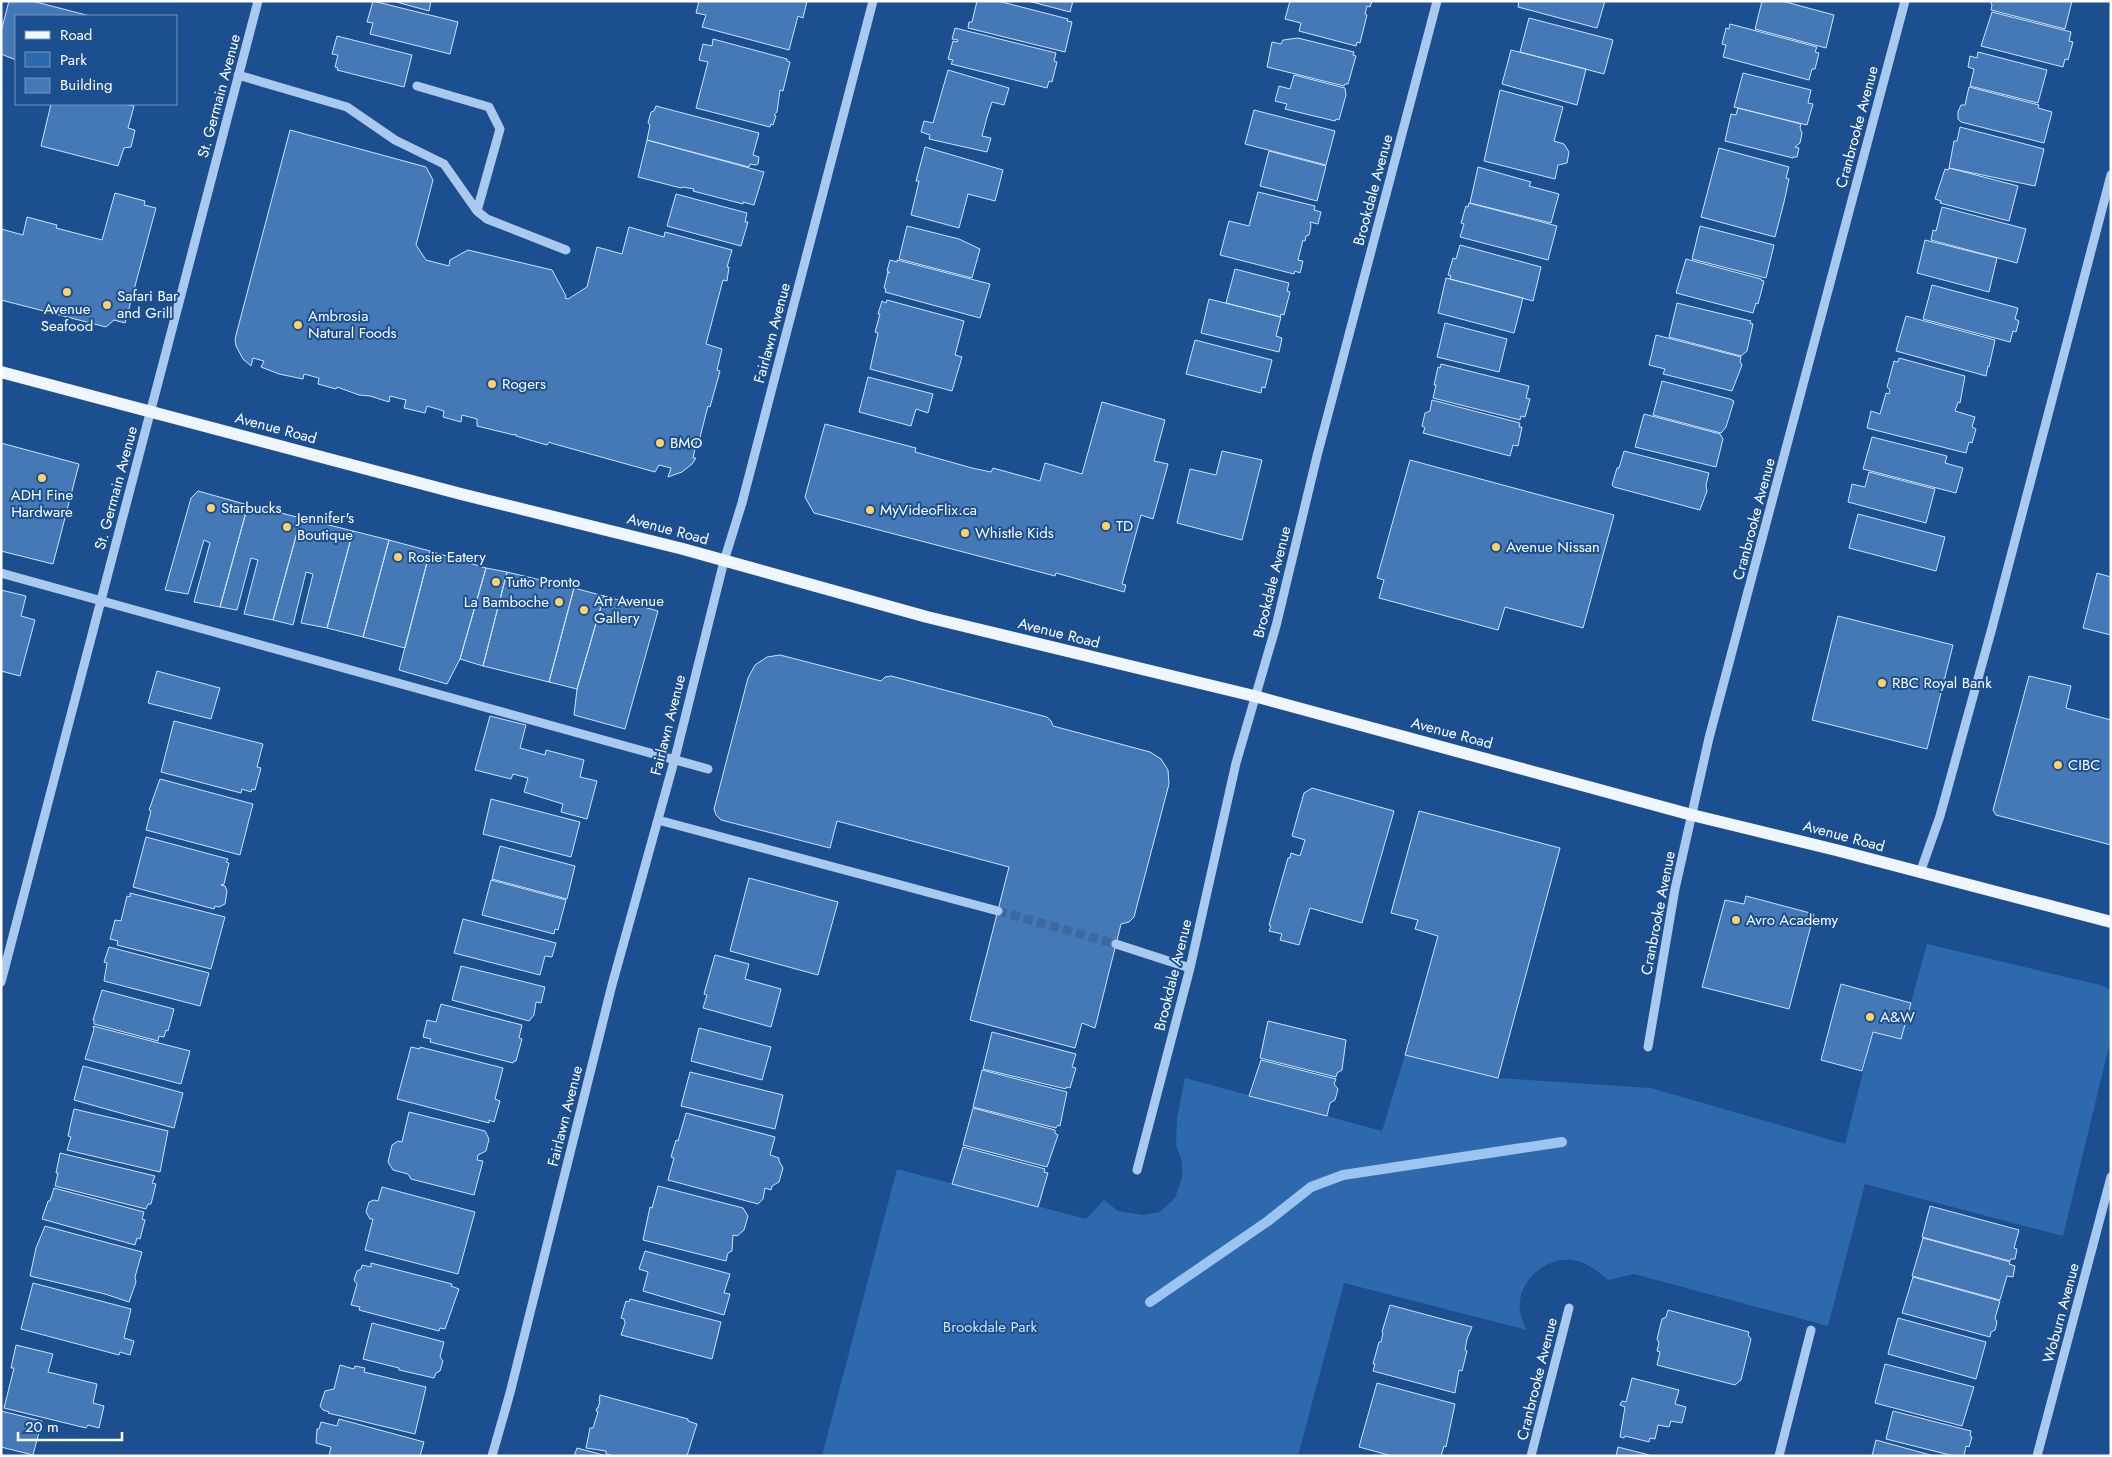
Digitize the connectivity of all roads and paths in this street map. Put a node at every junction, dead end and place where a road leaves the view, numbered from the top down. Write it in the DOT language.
graph roads {
  1 [pos="258,1"];
  2 [pos="873,1"];
  3 [pos="1437,1"];
  4 [pos="1905,1"];
  5 [pos="238,75"];
  6 [pos="417,86"];
  7 [pos="2111,175"];
  8 [pos="477,211"];
  9 [pos="566,250"];
  10 [pos="1,372"];
  11 [pos="151,412"];
  12 [pos="724,561"];
  13 [pos="1,573"];
  14 [pos="100,601"];
  15 [pos="1254,696"];
  16 [pos="675,758"];
  17 [pos="708,769"];
  18 [pos="1692,815"];
  19 [pos="658,820"];
  20 [pos="1920,873"];
  21 [pos="998,911"];
  22 [pos="2111,922"];
  23 [pos="1116,944"];
  24 [pos="1190,968"];
  25 [pos="1,982"];
  26 [pos="1648,1047"];
  27 [pos="1137,1170"];
  28 [pos="2111,1177"];
  29 [pos="1569,1308"];
  30 [pos="1811,1330"];
  31 [pos="492,1456"];
  32 [pos="1531,1456"];
  33 [pos="1778,1456"];
  34 [pos="2037,1456"];
  1 -- 5 [label="street, St. Germain Avenue"];
  2 -- 12 [label="street, Fairlawn Avenue"];
  3 -- 15 [label="street, Brookdale Avenue"];
  4 -- 18 [label="street, Cranbrooke Avenue"];
  5 -- 8 [label="street"];
  5 -- 11 [label="street, St. Germain Avenue"];
  6 -- 8 [label="street"];
  7 -- 20 [label="street"];
  8 -- 9 [label="street"];
  10 -- 11 [label="main road, Avenue Road"];
  11 -- 12 [label="main road, Avenue Road"];
  11 -- 14 [label="street, St. Germain Avenue"];
  12 -- 15 [label="main road, Avenue Road"];
  12 -- 16 [label="street, Fairlawn Avenue"];
  13 -- 14 [label="street"];
  14 -- 16 [label="street"];
  14 -- 25 [label="street, St. Germain Avenue"];
  15 -- 18 [label="main road, Avenue Road"];
  15 -- 24 [label="street, Brookdale Avenue"];
  16 -- 17 [label="street"];
  16 -- 19 [label="street, Fairlawn Avenue"];
  18 -- 20 [label="main road, Avenue Road"];
  18 -- 26 [label="street, Cranbrooke Avenue"];
  19 -- 21 [label="street"];
  19 -- 31 [label="street, Fairlawn Avenue"];
  20 -- 22 [label="main road, Avenue Road"];
  23 -- 24 [label="street"];
  24 -- 27 [label="street, Brookdale Avenue"];
  28 -- 34 [label="street, Woburn Avenue"];
  29 -- 32 [label="street, Cranbrooke Avenue"];
  30 -- 33 [label="street"];
}
